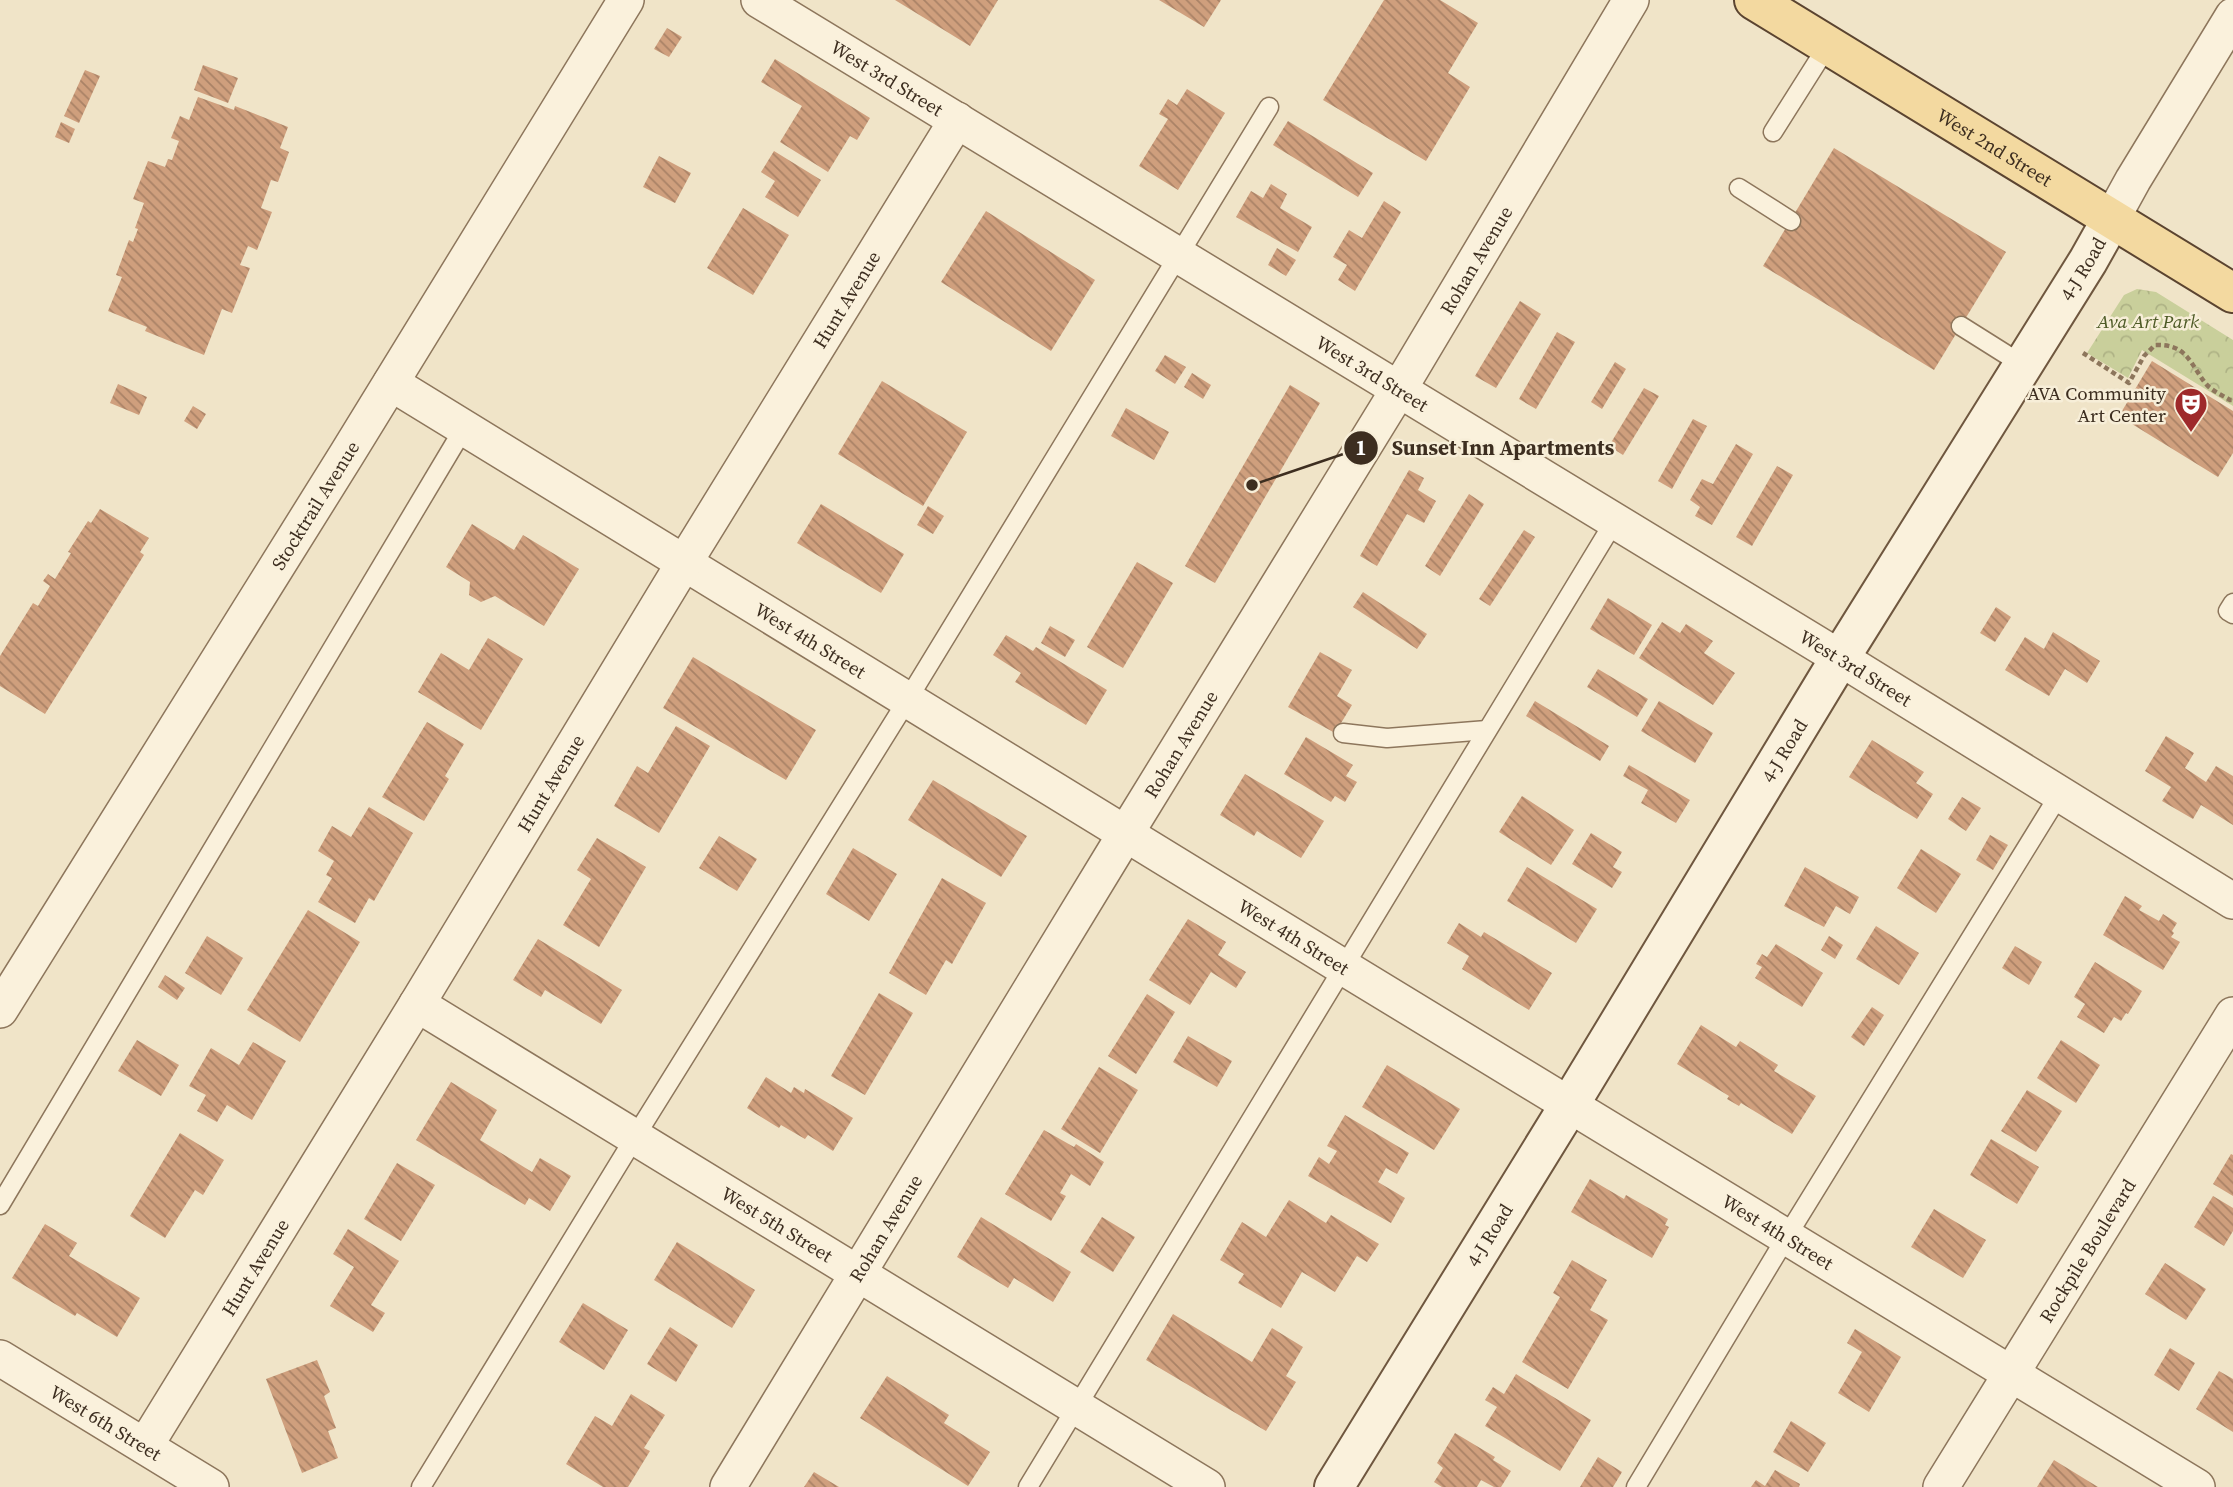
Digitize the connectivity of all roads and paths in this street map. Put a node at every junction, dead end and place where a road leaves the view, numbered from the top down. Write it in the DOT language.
graph roads {
  1 [pos="626,0"];
  2 [pos="760,0"];
  3 [pos="1631,0"];
  4 [pos="1754,0"];
  5 [pos="2233,16"];
  6 [pos="1828,46"];
  7 [pos="1269,107"];
  8 [pos="957,120"];
  9 [pos="1773,132"];
  10 [pos="1739,188"];
  11 [pos="1791,220"];
  12 [pos="2111,220"];
  13 [pos="1178,256"];
  14 [pos="2233,293"];
  15 [pos="1961,326"];
  16 [pos="2083,354"];
  17 [pos="2023,365"];
  18 [pos="391,383"];
  19 [pos="1399,389"];
  20 [pos="2233,400"];
  21 [pos="464,428"];
  22 [pos="1614,522"];
  23 [pos="684,563"];
  24 [pos="2233,603"];
  25 [pos="2233,614"];
  26 [pos="1840,658"];
  27 [pos="908,699"];
  28 [pos="1487,730"];
  29 [pos="1343,733"];
  30 [pos="2059,795"];
  31 [pos="1126,832"];
  32 [pos="2233,901"];
  33 [pos="1343,967"];
  34 [pos="418,1004"];
  35 [pos="0,1010"];
  36 [pos="2233,1015"];
  37 [pos="1570,1104"];
  38 [pos="635,1137"];
  39 [pos="0,1205"];
  40 [pos="1787,1236"];
  41 [pos="859,1275"];
  42 [pos="0,1358"];
  43 [pos="2010,1373"];
  44 [pos="1076,1407"];
  45 [pos="145,1446"];
  46 [pos="211,1487"];
  47 [pos="421,1487"];
  48 [pos="728,1487"];
  49 [pos="1028,1487"];
  50 [pos="1207,1487"];
  51 [pos="1334,1487"];
  52 [pos="1636,1487"];
  53 [pos="1941,1487"];
  54 [pos="2197,1487"];
  1 -- 18 [label="street, Stocktrail Avenue"];
  2 -- 8 [label="street, West 3rd Street"];
  3 -- 19 [label="street, Rohan Avenue"];
  4 -- 6 [label="main road, West 2nd Street"];
  5 -- 12 [label="street, 4-J Road"];
  6 -- 9 [label="lane"];
  6 -- 12 [label="main road, West 2nd Street"];
  7 -- 13 [label="lane"];
  8 -- 13 [label="street, West 3rd Street"];
  8 -- 23 [label="street, Hunt Avenue"];
  10 -- 11 [label="lane"];
  12 -- 14 [label="main road, West 2nd Street"];
  12 -- 17 [label="main road, 4-J Road"];
  13 -- 19 [label="street, West 3rd Street"];
  13 -- 27 [label="lane"];
  15 -- 17 [label="lane"];
  16 -- 20 [label="path"];
  17 -- 26 [label="main road, 4-J Road"];
  18 -- 21 [label="street, West 4th Street"];
  18 -- 35 [label="street, Stocktrail Avenue"];
  19 -- 22 [label="street, West 3rd Street"];
  19 -- 31 [label="street, Rohan Avenue"];
  21 -- 23 [label="street, West 4th Street"];
  21 -- 39 [label="lane"];
  22 -- 26 [label="street, West 3rd Street"];
  22 -- 28 [label="lane"];
  23 -- 27 [label="street, West 4th Street"];
  23 -- 34 [label="street, Hunt Avenue"];
  24 -- 25 [label="lane"];
  26 -- 30 [label="street, West 3rd Street"];
  26 -- 37 [label="main road, 4-J Road"];
  27 -- 31 [label="street, West 4th Street"];
  27 -- 38 [label="lane"];
  28 -- 29 [label="lane"];
  28 -- 33 [label="lane"];
  30 -- 32 [label="street, West 3rd Street"];
  30 -- 40 [label="lane"];
  31 -- 33 [label="street, West 4th Street"];
  31 -- 41 [label="street, Rohan Avenue"];
  33 -- 37 [label="street, West 4th Street"];
  33 -- 44 [label="lane"];
  34 -- 38 [label="street, West 5th Street"];
  34 -- 45 [label="street, Hunt Avenue"];
  36 -- 43 [label="street, Rockpile Boulevard"];
  37 -- 40 [label="street, West 4th Street"];
  37 -- 51 [label="main road, 4-J Road"];
  38 -- 41 [label="street, West 5th Street"];
  38 -- 47 [label="lane"];
  40 -- 43 [label="street, West 4th Street"];
  40 -- 52 [label="lane"];
  41 -- 44 [label="street, West 5th Street"];
  41 -- 48 [label="street, Rohan Avenue"];
  42 -- 45 [label="street, West 6th Street"];
  43 -- 53 [label="street, Rockpile Boulevard"];
  43 -- 54 [label="street, West 4th Street"];
  44 -- 49 [label="lane"];
  44 -- 50 [label="street, West 5th Street"];
  45 -- 46 [label="street, West 6th Street"];
}
